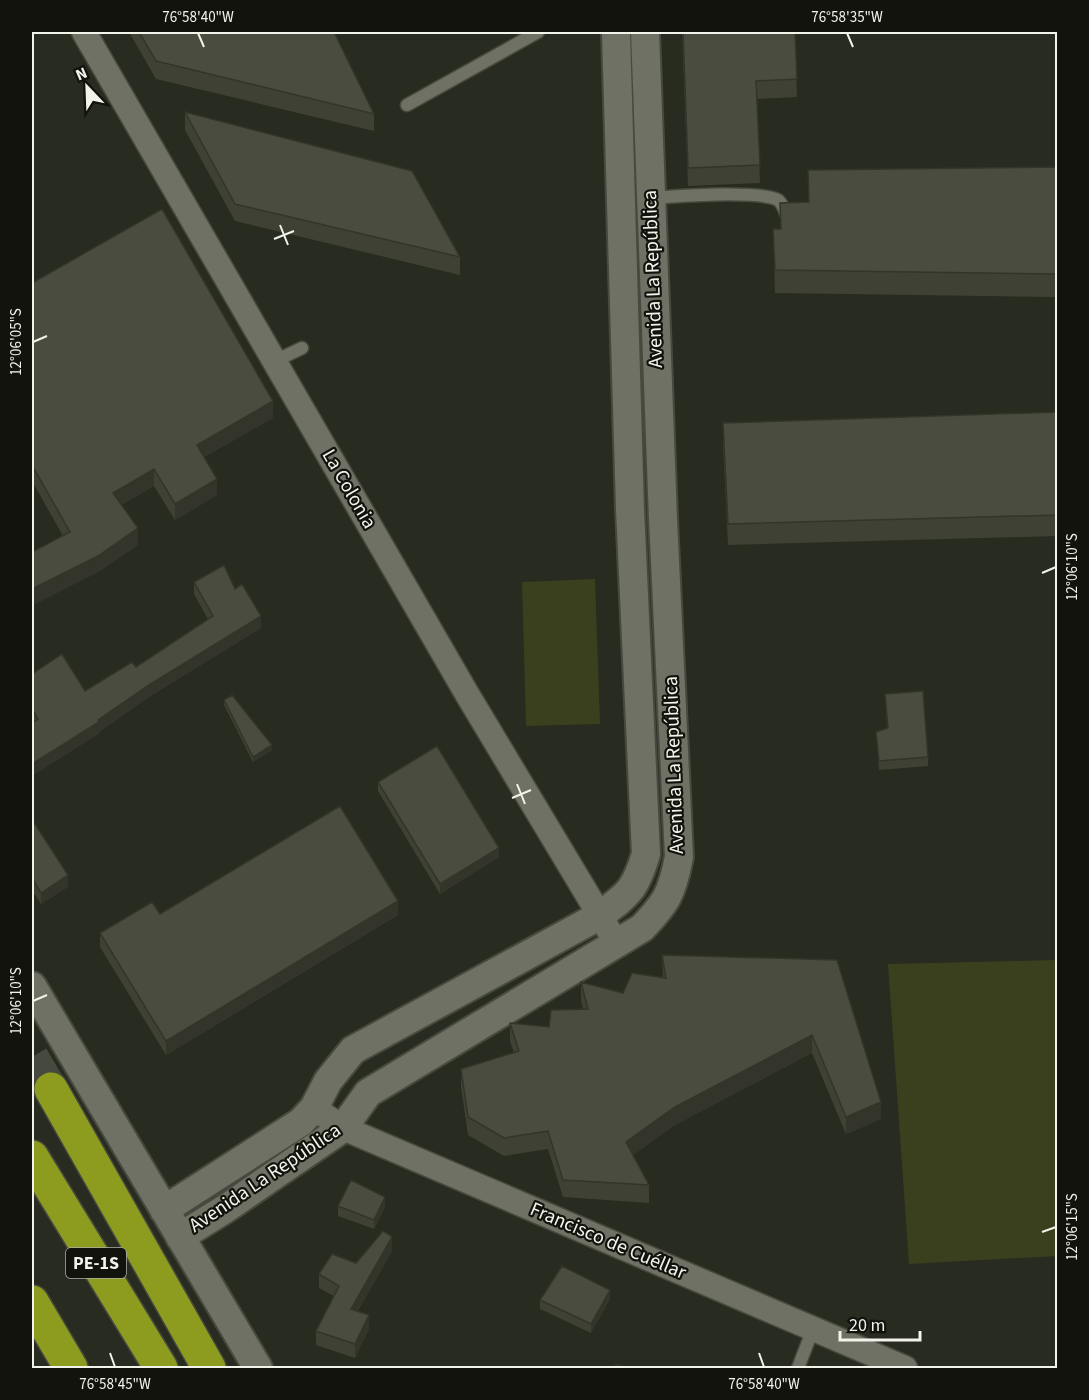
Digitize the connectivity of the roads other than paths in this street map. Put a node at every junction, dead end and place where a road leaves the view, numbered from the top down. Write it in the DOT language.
graph roads {
  1 [pos="84,32"];
  2 [pos="538,32"];
  3 [pos="616,32"];
  4 [pos="645,32"];
  5 [pos="407,105"];
  6 [pos="650,198"];
  7 [pos="787,216"];
  8 [pos="302,348"];
  9 [pos="275,361"];
  10 [pos="599,916"];
  11 [pos="617,944"];
  12 [pos="32,986"];
  13 [pos="51,1089"];
  14 [pos="314,1108"];
  15 [pos="343,1128"];
  16 [pos="32,1156"];
  17 [pos="164,1210"];
  18 [pos="180,1237"];
  19 [pos="32,1302"];
  20 [pos="813,1329"];
  21 [pos="71,1368"];
  22 [pos="161,1368"];
  23 [pos="209,1368"];
  24 [pos="258,1368"];
  25 [pos="798,1368"];
  26 [pos="905,1368"];
  1 -- 9 [label="street, La Colonia"];
  2 -- 5 [label="lane"];
  3 -- 10 [label="street, Avenida La República"];
  4 -- 6 [label="street, Avenida La República"];
  6 -- 7 [label="lane"];
  6 -- 11 [label="street, Avenida La República"];
  8 -- 9 [label="lane"];
  9 -- 10 [label="street, La Colonia"];
  10 -- 11 [label="street, La Colonia"];
  10 -- 14 [label="street, Avenida La República"];
  11 -- 15 [label="street, Avenida La República"];
  12 -- 17 [label="street"];
  13 -- 23 [label="highway"];
  14 -- 15 [label="street, Francisco de Cuéllar"];
  14 -- 17 [label="street, Avenida La República"];
  15 -- 18 [label="street, Avenida La República"];
  15 -- 20 [label="street, Francisco de Cuéllar"];
  16 -- 22 [label="highway, PE-1S"];
  17 -- 18 [label="street"];
  18 -- 24 [label="street"];
  19 -- 21 [label="highway"];
  20 -- 25 [label="lane"];
  20 -- 26 [label="street, Francisco de Cuéllar"];
}
